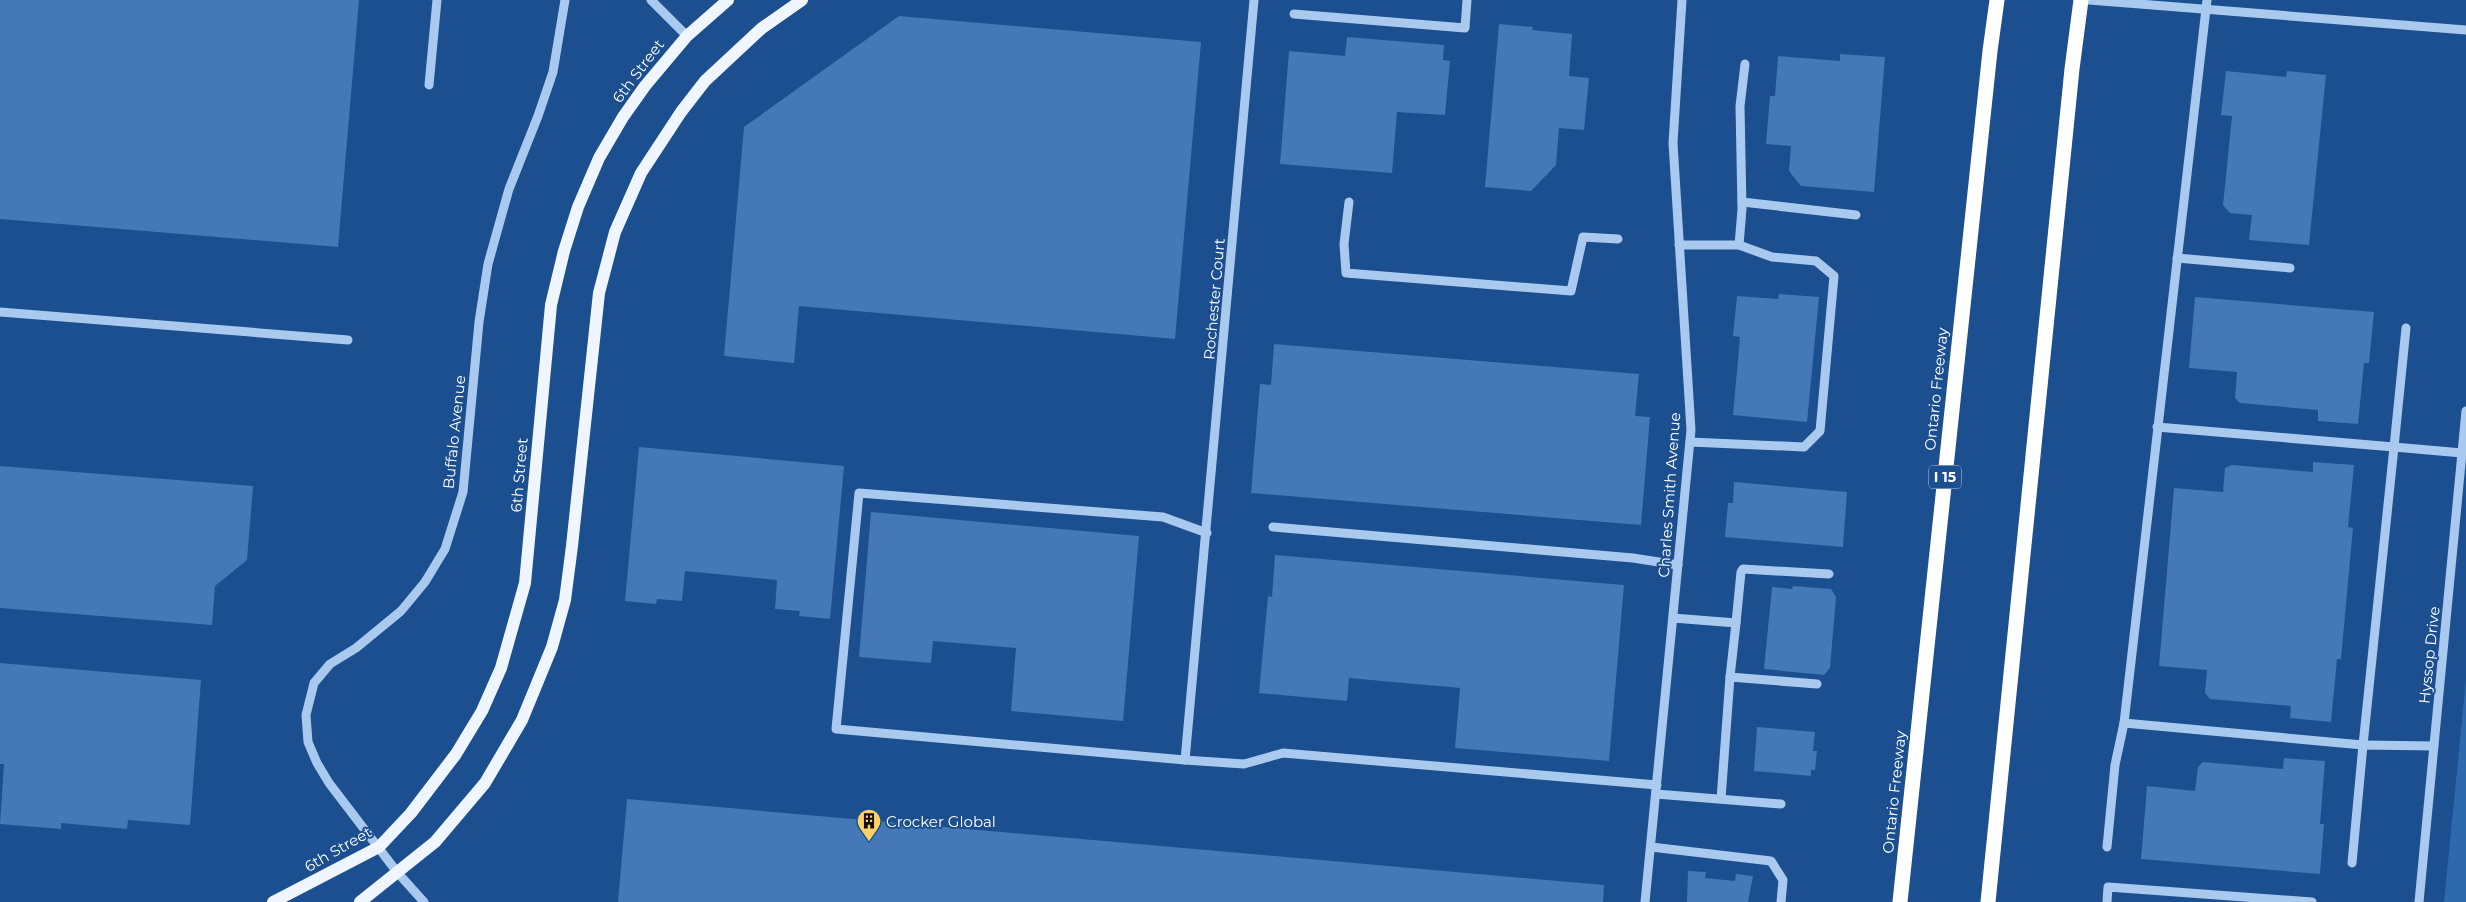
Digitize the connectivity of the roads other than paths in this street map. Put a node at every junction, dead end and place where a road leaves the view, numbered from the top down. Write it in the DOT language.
graph roads {
  1 [pos="437,0"];
  2 [pos="565,0"];
  3 [pos="651,0"];
  4 [pos="728,0"];
  5 [pos="802,0"];
  6 [pos="1254,0"];
  7 [pos="1467,0"];
  8 [pos="1682,0"];
  9 [pos="1997,0"];
  10 [pos="2081,0"];
  11 [pos="2089,0"];
  12 [pos="2206,4"];
  13 [pos="1294,14"];
  14 [pos="2466,30"];
  15 [pos="687,36"];
  16 [pos="1745,64"];
  17 [pos="430,85"];
  18 [pos="1349,202"];
  19 [pos="1742,202"];
  20 [pos="1856,215"];
  21 [pos="1618,239"];
  22 [pos="1679,245"];
  23 [pos="1738,245"];
  24 [pos="2177,258"];
  25 [pos="2290,268"];
  26 [pos="0,312"];
  27 [pos="2406,328"];
  28 [pos="348,340"];
  29 [pos="2466,411"];
  30 [pos="2156,427"];
  31 [pos="1690,442"];
  32 [pos="2394,447"];
  33 [pos="2462,453"];
  34 [pos="1273,527"];
  35 [pos="1206,533"];
  36 [pos="1678,565"];
  37 [pos="1829,574"];
  38 [pos="1673,618"];
  39 [pos="1736,623"];
  40 [pos="1730,677"];
  41 [pos="1817,684"];
  42 [pos="2124,723"];
  43 [pos="2363,745"];
  44 [pos="2434,746"];
  45 [pos="1185,760"];
  46 [pos="1656,789"];
  47 [pos="1721,799"];
  48 [pos="1781,804"];
  49 [pos="378,847"];
  50 [pos="2107,847"];
  51 [pos="1651,848"];
  52 [pos="2352,863"];
  53 [pos="397,872"];
  54 [pos="273,902"];
  55 [pos="360,902"];
  56 [pos="424,902"];
  57 [pos="1645,902"];
  58 [pos="1781,902"];
  59 [pos="1900,902"];
  60 [pos="1988,902"];
  61 [pos="2107,902"];
  62 [pos="2312,902"];
  63 [pos="2418,902"];
  1 -- 17 [label="street"];
  2 -- 49 [label="street, Buffalo Avenue"];
  3 -- 15 [label="street"];
  4 -- 15 [label="main road, 6th Street"];
  5 -- 53 [label="main road"];
  6 -- 35 [label="street, Rochester Court"];
  7 -- 13 [label="street"];
  8 -- 22 [label="street, Charles Smith Avenue"];
  9 -- 59 [label="highway, Ontario Freeway / I 15"];
  10 -- 60 [label="highway"];
  11 -- 12 [label="street"];
  12 -- 14 [label="street"];
  12 -- 24 [label="street"];
  15 -- 49 [label="main road, 6th Street"];
  16 -- 19 [label="street"];
  18 -- 21 [label="street"];
  19 -- 20 [label="street"];
  19 -- 23 [label="street"];
  22 -- 23 [label="street"];
  22 -- 31 [label="street, Charles Smith Avenue"];
  23 -- 31 [label="street"];
  24 -- 25 [label="street"];
  24 -- 30 [label="street"];
  26 -- 28 [label="street"];
  27 -- 32 [label="street"];
  29 -- 33 [label="street, Hyssop Drive"];
  30 -- 32 [label="street"];
  30 -- 42 [label="street"];
  31 -- 36 [label="street, Charles Smith Avenue"];
  32 -- 33 [label="street"];
  32 -- 43 [label="street"];
  33 -- 44 [label="street, Hyssop Drive"];
  34 -- 36 [label="street"];
  35 -- 45 [label="street, Rochester Court"];
  35 -- 45 [label="street"];
  36 -- 38 [label="street, Charles Smith Avenue"];
  37 -- 39 [label="street"];
  38 -- 39 [label="street"];
  38 -- 46 [label="street, Charles Smith Avenue"];
  39 -- 40 [label="street"];
  40 -- 41 [label="street"];
  40 -- 47 [label="street"];
  42 -- 43 [label="street"];
  42 -- 50 [label="street"];
  43 -- 44 [label="street"];
  43 -- 52 [label="street"];
  44 -- 63 [label="street, Hyssop Drive"];
  45 -- 46 [label="street"];
  46 -- 47 [label="street"];
  46 -- 51 [label="street, Charles Smith Avenue"];
  47 -- 48 [label="street"];
  49 -- 53 [label="street, Buffalo Avenue"];
  49 -- 54 [label="main road, 6th Street"];
  51 -- 57 [label="street, Charles Smith Avenue"];
  51 -- 58 [label="street"];
  53 -- 55 [label="main road"];
  53 -- 56 [label="street, Buffalo Avenue"];
  61 -- 62 [label="street"];
}
